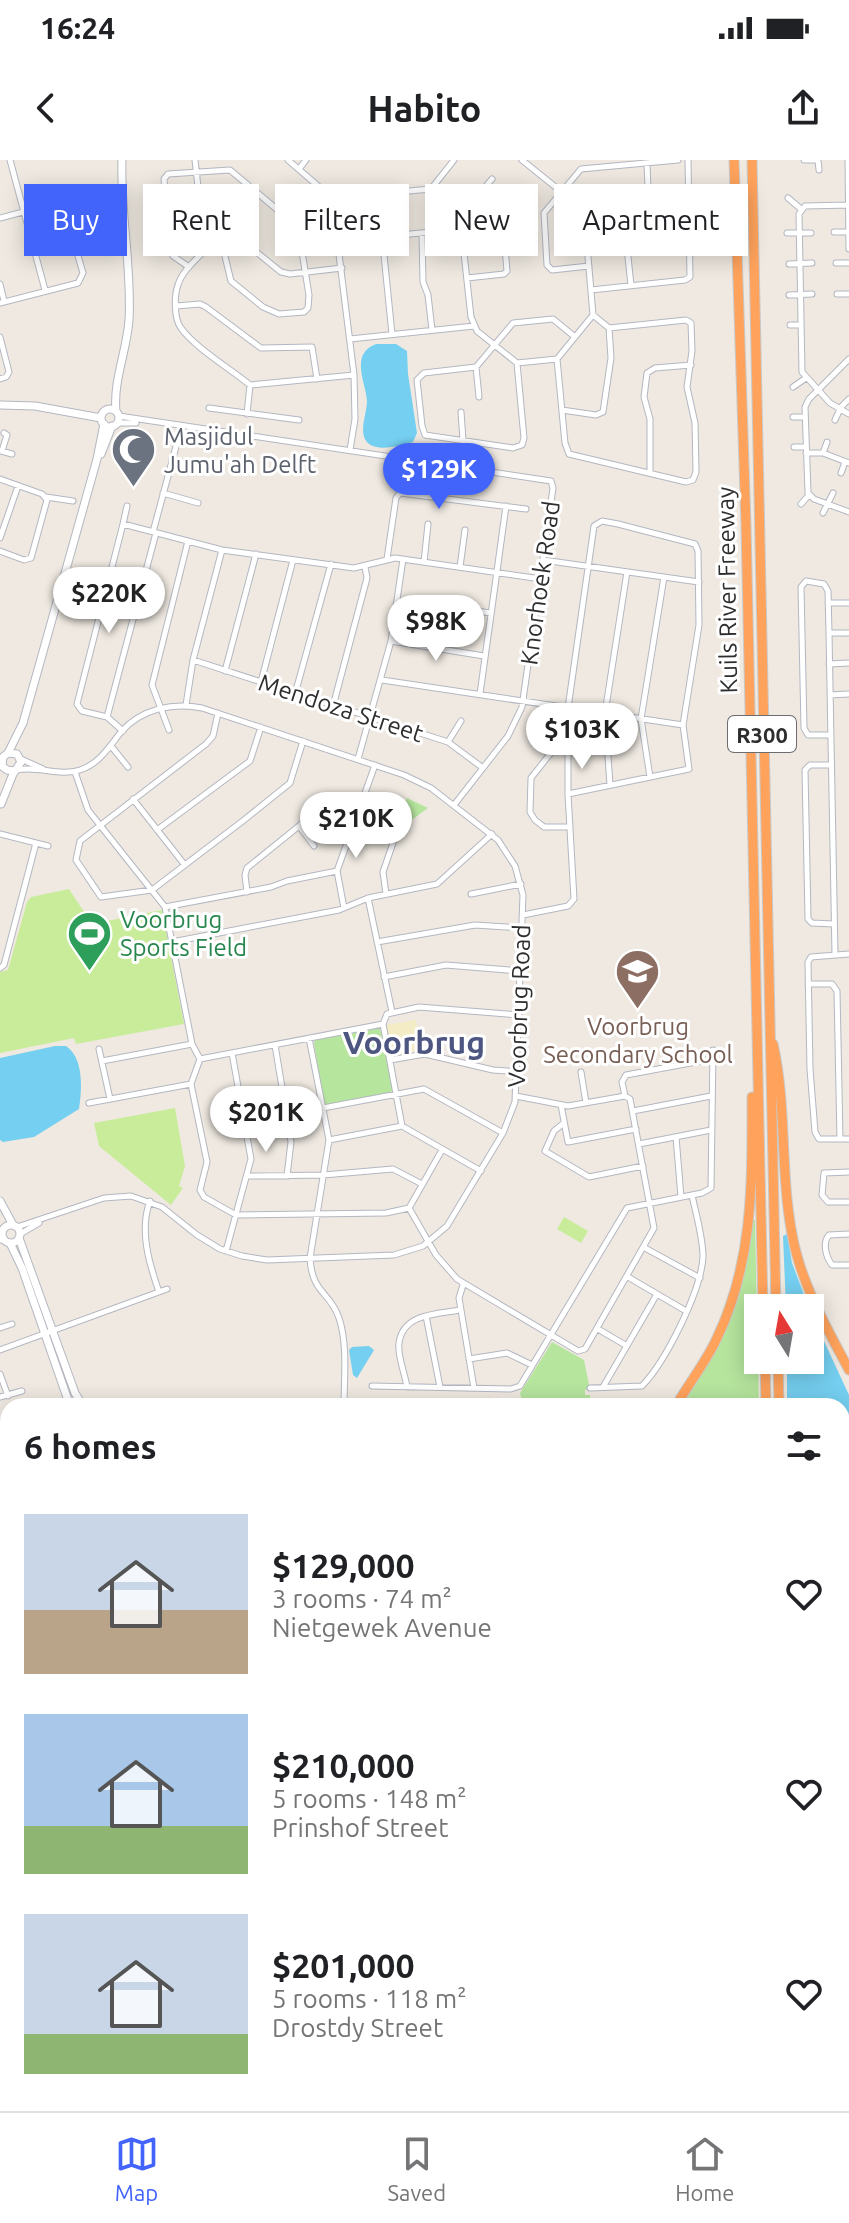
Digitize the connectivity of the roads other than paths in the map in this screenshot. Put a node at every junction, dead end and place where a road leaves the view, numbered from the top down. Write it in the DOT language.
graph roads {
  1 [pos="10,160"];
  2 [pos="195,160"];
  3 [pos="288,160"];
  4 [pos="306,160"];
  5 [pos="454,160"];
  6 [pos="522,160"];
  7 [pos="678,160"];
  8 [pos="688,160"];
  9 [pos="734,160"];
  10 [pos="752,160"];
  11 [pos="804,160"];
  12 [pos="817,160"];
  13 [pos="848,160"];
  14 [pos="120,163"];
  15 [pos="647,163"];
  16 [pos="299,169"];
  17 [pos="819,170"];
  18 [pos="197,171"];
  19 [pos="492,179"];
  20 [pos="198,184"];
  21 [pos="316,184"];
  22 [pos="435,184"];
  23 [pos="488,184"];
  24 [pos="567,184"];
  25 [pos="648,184"];
  26 [pos="689,184"];
  27 [pos="554,185"];
  28 [pos="788,198"];
  29 [pos="554,200"];
  30 [pos="849,205"];
  31 [pos="801,209"];
  32 [pos="24,212"];
  33 [pos="0,218"];
  34 [pos="834,232"];
  35 [pos="849,232"];
  36 [pos="422,233"];
  37 [pos="425,233"];
  38 [pos="787,233"];
  39 [pos="800,233"];
  40 [pos="811,233"];
  41 [pos="849,249"];
  42 [pos="259,254"];
  43 [pos="36,256"];
  44 [pos="79,256"];
  45 [pos="199,256"];
  46 [pos="225,256"];
  47 [pos="340,256"];
  48 [pos="465,256"];
  49 [pos="506,256"];
  50 [pos="588,256"];
  51 [pos="628,256"];
  52 [pos="690,256"];
  53 [pos="812,263"];
  54 [pos="836,263"];
  55 [pos="849,263"];
  56 [pos="789,264"];
  57 [pos="800,264"];
  58 [pos="589,266"];
  59 [pos="189,267"];
  60 [pos="342,268"];
  61 [pos="306,272"];
  62 [pos="467,278"];
  63 [pos="0,284"];
  64 [pos="631,285"];
  65 [pos="45,290"];
  66 [pos="591,290"];
  67 [pos="801,294"];
  68 [pos="812,294"];
  69 [pos="837,294"];
  70 [pos="849,294"];
  71 [pos="789,295"];
  72 [pos="2,302"];
  73 [pos="176,306"];
  74 [pos="593,315"];
  75 [pos="790,325"];
  76 [pos="801,325"];
  77 [pos="474,326"];
  78 [pos="609,328"];
  79 [pos="432,330"];
  80 [pos="392,334"];
  81 [pos="0,337"];
  82 [pos="575,337"];
  83 [pos="350,339"];
  84 [pos="494,345"];
  85 [pos="802,355"];
  86 [pos="793,356"];
  87 [pos="557,359"];
  88 [pos="849,359"];
  89 [pos="517,363"];
  90 [pos="691,365"];
  91 [pos="476,367"];
  92 [pos="354,375"];
  93 [pos="806,378"];
  94 [pos="0,379"];
  95 [pos="317,379"];
  96 [pos="250,385"];
  97 [pos="793,387"];
  98 [pos="817,390"];
  99 [pos="479,397"];
  100 [pos="849,399"];
  101 [pos="0,405"];
  102 [pos="209,408"];
  103 [pos="562,410"];
  104 [pos="839,411"];
  105 [pos="461,412"];
  106 [pos="247,414"];
  107 [pos="849,414"];
  108 [pos="793,417"];
  109 [pos="805,417"];
  110 [pos="110,418"];
  111 [pos="299,420"];
  112 [pos="835,420"];
  113 [pos="4,433"];
  114 [pos="178,439"];
  115 [pos="463,440"];
  116 [pos="827,442"];
  117 [pos="794,447"];
  118 [pos="350,450"];
  119 [pos="806,450"];
  120 [pos="1,451"];
  121 [pos="823,453"];
  122 [pos="12,454"];
  123 [pos="172,459"];
  124 [pos="847,462"];
  125 [pos="204,468"];
  126 [pos="650,472"];
  127 [pos="841,473"];
  128 [pos="795,478"];
  129 [pos="806,478"];
  130 [pos="0,479"];
  131 [pos="18,486"];
  132 [pos="163,493"];
  133 [pos="833,493"];
  134 [pos="809,495"];
  135 [pos="46,497"];
  136 [pos="73,501"];
  137 [pos="198,503"];
  138 [pos="801,504"];
  139 [pos="827,504"];
  140 [pos="127,506"];
  141 [pos="506,506"];
  142 [pos="526,509"];
  143 [pos="849,512"];
  144 [pos="823,513"];
  145 [pos="0,515"];
  146 [pos="7,517"];
  147 [pos="123,524"];
  148 [pos="428,524"];
  149 [pos="465,530"];
  150 [pos="154,533"];
  151 [pos="0,538"];
  152 [pos="188,541"];
  153 [pos="222,550"];
  154 [pos="0,551"];
  155 [pos="256,554"];
  156 [pos="294,559"];
  157 [pos="387,559"];
  158 [pos="403,559"];
  159 [pos="543,560"];
  160 [pos="424,562"];
  161 [pos="331,564"];
  162 [pos="588,566"];
  163 [pos="365,567"];
  164 [pos="460,567"];
  165 [pos="627,572"];
  166 [pos="497,573"];
  167 [pos="664,577"];
  168 [pos="541,579"];
  169 [pos="699,582"];
  170 [pos="397,601"];
  171 [pos="828,603"];
  172 [pos="849,603"];
  173 [pos="491,613"];
  174 [pos="829,633"];
  175 [pos="849,633"];
  176 [pos="391,641"];
  177 [pos="484,656"];
  178 [pos="193,660"];
  179 [pos="849,663"];
  180 [pos="829,664"];
  181 [pos="225,671"];
  182 [pos="382,680"];
  183 [pos="261,682"];
  184 [pos="295,694"];
  185 [pos="480,694"];
  186 [pos="849,694"];
  187 [pos="830,695"];
  188 [pos="523,702"];
  189 [pos="186,705"];
  190 [pos="333,706"];
  191 [pos="568,708"];
  192 [pos="160,709"];
  193 [pos="218,713"];
  194 [pos="605,713"];
  195 [pos="107,717"];
  196 [pos="370,719"];
  197 [pos="641,719"];
  198 [pos="461,721"];
  199 [pos="23,723"];
  200 [pos="683,725"];
  201 [pos="261,727"];
  202 [pos="169,730"];
  203 [pos="123,731"];
  204 [pos="830,735"];
  205 [pos="303,741"];
  206 [pos="448,742"];
  207 [pos="111,746"];
  208 [pos="568,746"];
  209 [pos="20,757"];
  210 [pos="358,759"];
  211 [pos="3,760"];
  212 [pos="375,765"];
  213 [pos="831,765"];
  214 [pos="128,767"];
  215 [pos="483,768"];
  216 [pos="16,770"];
  217 [pos="52,772"];
  218 [pos="75,772"];
  219 [pos="650,777"];
  220 [pos="610,785"];
  221 [pos="568,794"];
  222 [pos="133,799"];
  223 [pos="454,805"];
  224 [pos="1,806"];
  225 [pos="358,812"];
  226 [pos="100,825"];
  227 [pos="299,826"];
  228 [pos="570,827"];
  229 [pos="157,830"];
  230 [pos="0,834"];
  231 [pos="492,834"];
  232 [pos="36,843"];
  233 [pos="48,846"];
  234 [pos="314,846"];
  235 [pos="184,864"];
  236 [pos="337,871"];
  237 [pos="521,884"];
  238 [pos="152,890"];
  239 [pos="247,892"];
  240 [pos="386,894"];
  241 [pos="471,894"];
  242 [pos="368,898"];
  243 [pos="165,907"];
  244 [pos="344,908"];
  245 [pos="523,915"];
  246 [pos="834,924"];
  247 [pos="523,928"];
  248 [pos="172,942"];
  249 [pos="377,942"];
  250 [pos="835,954"];
  251 [pos="849,954"];
  252 [pos="0,968"];
  253 [pos="521,971"];
  254 [pos="384,977"];
  255 [pos="808,984"];
  256 [pos="392,1012"];
  257 [pos="519,1015"];
  258 [pos="383,1024"];
  259 [pos="769,1025"];
  260 [pos="309,1038"];
  261 [pos="756,1038"];
  262 [pos="192,1044"];
  263 [pos="275,1045"];
  264 [pos="99,1049"];
  265 [pos="713,1050"];
  266 [pos="232,1053"];
  267 [pos="200,1059"];
  268 [pos="712,1059"];
  269 [pos="390,1060"];
  270 [pos="102,1061"];
  271 [pos="518,1072"];
  272 [pos="581,1072"];
  273 [pos="191,1084"];
  274 [pos="396,1094"];
  275 [pos="516,1096"];
  276 [pos="625,1096"];
  277 [pos="711,1096"];
  278 [pos="110,1099"];
  279 [pos="89,1103"];
  280 [pos="586,1103"];
  281 [pos="560,1105"];
  282 [pos="323,1108"];
  283 [pos="633,1111"];
  284 [pos="564,1123"];
  285 [pos="402,1126"];
  286 [pos="636,1129"];
  287 [pos="711,1130"];
  288 [pos="503,1133"];
  289 [pos="676,1137"];
  290 [pos="840,1139"];
  291 [pos="849,1139"];
  292 [pos="329,1140"];
  293 [pos="639,1144"];
  294 [pos="442,1150"];
  295 [pos="643,1166"];
  296 [pos="481,1171"];
  297 [pos="849,1172"];
  298 [pos="323,1175"];
  299 [pos="248,1176"];
  300 [pos="287,1176"];
  301 [pos="422,1184"];
  302 [pos="692,1195"];
  303 [pos="681,1197"];
  304 [pos="150,1201"];
  305 [pos="0,1202"];
  306 [pos="849,1202"];
  307 [pos="650,1203"];
  308 [pos="409,1208"];
  309 [pos="317,1213"];
  310 [pos="236,1215"];
  311 [pos="18,1231"];
  312 [pos="849,1234"];
  313 [pos="3,1236"];
  314 [pos="428,1243"];
  315 [pos="645,1248"];
  316 [pos="226,1251"];
  317 [pos="310,1258"];
  318 [pos="849,1265"];
  319 [pos="628,1277"];
  320 [pos="700,1278"];
  321 [pos="463,1285"];
  322 [pos="167,1289"];
  323 [pos="159,1292"];
  324 [pos="657,1294"];
  325 [pos="763,1294"];
  326 [pos="776,1294"];
  327 [pos="460,1310"];
  328 [pos="686,1311"];
  329 [pos="426,1316"];
  330 [pos="12,1324"];
  331 [pos="0,1328"];
  332 [pos="598,1329"];
  333 [pos="49,1332"];
  334 [pos="550,1335"];
  335 [pos="627,1346"];
  336 [pos="0,1350"];
  337 [pos="469,1359"];
  338 [pos="532,1365"];
  339 [pos="849,1370"];
  340 [pos="0,1374"];
  341 [pos="765,1374"];
  342 [pos="778,1374"];
  343 [pos="372,1386"];
  344 [pos="407,1387"];
  345 [pos="440,1387"];
  346 [pos="474,1388"];
  347 [pos="590,1388"];
  348 [pos="602,1388"];
  349 [pos="22,1391"];
  350 [pos="8,1396"];
  351 [pos="0,1397"];
  352 [pos="68,1398"];
  353 [pos="78,1398"];
  354 [pos="344,1398"];
  355 [pos="681,1398"];
  356 [pos="766,1398"];
  357 [pos="779,1398"];
  1 -- 32 [label="street"];
  2 -- 18 [label="street"];
  3 -- 16 [label="street"];
  4 -- 16 [label="street"];
  5 -- 22 [label="street"];
  6 -- 27 [label="street"];
  7 -- 15 [label="street"];
  8 -- 26 [label="street"];
  9 -- 261 [label="highway, Kuils River Freeway / R300"];
  10 -- 259 [label="highway, Kuils River Freeway / R300"];
  11 -- 12 [label="street"];
  12 -- 17 [label="street"];
  13 -- 30 [label="street"];
  14 -- 110 [label="street"];
  15 -- 24 [label="street"];
  15 -- 25 [label="street"];
  16 -- 21 [label="street"];
  18 -- 20 [label="street"];
  18 -- 59 [label="street"];
  18 -- 61 [label="street"];
  19 -- 23 [label="street"];
  28 -- 31 [label="street"];
  29 -- 58 [label="street"];
  30 -- 31 [label="street"];
  30 -- 35 [label="street"];
  31 -- 39 [label="street"];
  32 -- 33 [label="street"];
  34 -- 35 [label="street"];
  35 -- 41 [label="street"];
  36 -- 37 [label="street"];
  36 -- 79 [label="street"];
  36 -- 80 [label="street"];
  38 -- 39 [label="street"];
  39 -- 40 [label="street"];
  39 -- 57 [label="street"];
  42 -- 61 [label="street"];
  43 -- 65 [label="street"];
  44 -- 65 [label="street"];
  45 -- 59 [label="street"];
  46 -- 61 [label="street"];
  47 -- 60 [label="street"];
  48 -- 62 [label="street"];
  49 -- 62 [label="street"];
  50 -- 58 [label="street"];
  51 -- 64 [label="street"];
  52 -- 64 [label="street"];
  53 -- 57 [label="street"];
  54 -- 55 [label="street"];
  56 -- 57 [label="street"];
  57 -- 67 [label="street"];
  58 -- 66 [label="street"];
  59 -- 73 [label="street"];
  60 -- 61 [label="street"];
  60 -- 83 [label="street"];
  62 -- 77 [label="street"];
  63 -- 72 [label="street"];
  64 -- 66 [label="street"];
  65 -- 72 [label="street"];
  66 -- 74 [label="street"];
  67 -- 68 [label="street"];
  67 -- 71 [label="street"];
  67 -- 76 [label="street"];
  69 -- 70 [label="street"];
  73 -- 95 [label="street"];
  73 -- 96 [label="street"];
  74 -- 78 [label="street"];
  74 -- 82 [label="street"];
  75 -- 76 [label="street"];
  76 -- 85 [label="street"];
  77 -- 79 [label="street"];
  77 -- 84 [label="street"];
  78 -- 90 [label="street"];
  78 -- 103 [label="street"];
  79 -- 80 [label="street"];
  80 -- 83 [label="street"];
  81 -- 94 [label="street"];
  82 -- 84 [label="street"];
  82 -- 87 [label="street"];
  83 -- 92 [label="street"];
  84 -- 89 [label="street"];
  84 -- 91 [label="street"];
  85 -- 86 [label="street"];
  85 -- 93 [label="street"];
  87 -- 89 [label="street"];
  87 -- 103 [label="street"];
  88 -- 98 [label="street"];
  89 -- 115 [label="street"];
  90 -- 126 [label="street"];
  90 -- 126 [label="street"];
  91 -- 99 [label="street"];
  91 -- 115 [label="street"];
  92 -- 95 [label="street"];
  92 -- 118 [label="street"];
  93 -- 97 [label="street"];
  93 -- 98 [label="street"];
  95 -- 96 [label="street"];
  96 -- 106 [label="street"];
  98 -- 104 [label="street"];
  98 -- 109 [label="street"];
  100 -- 104 [label="street"];
  101 -- 110 [label="street"];
  102 -- 106 [label="street"];
  103 -- 126 [label="street"];
  104 -- 107 [label="street"];
  104 -- 112 [label="street"];
  105 -- 115 [label="street"];
  106 -- 111 [label="street"];
  108 -- 109 [label="street"];
  109 -- 119 [label="street"];
  110 -- 118 [label="street"];
  110 -- 199 [label="street"];
  113 -- 120 [label="street"];
  114 -- 123 [label="street"];
  116 -- 121 [label="street"];
  117 -- 119 [label="street"];
  118 -- 159 [label="street, Knorhoek Road"];
  119 -- 121 [label="street"];
  119 -- 129 [label="street"];
  120 -- 122 [label="street"];
  121 -- 124 [label="street"];
  123 -- 125 [label="street"];
  123 -- 132 [label="street"];
  124 -- 127 [label="street"];
  128 -- 129 [label="street"];
  129 -- 134 [label="street"];
  130 -- 131 [label="street"];
  131 -- 135 [label="street"];
  131 -- 146 [label="street"];
  132 -- 137 [label="street"];
  132 -- 150 [label="street"];
  133 -- 139 [label="street"];
  134 -- 138 [label="street"];
  134 -- 139 [label="street"];
  135 -- 136 [label="street"];
  135 -- 154 [label="street"];
  139 -- 143 [label="street"];
  139 -- 144 [label="street"];
  140 -- 147 [label="street"];
  141 -- 142 [label="street"];
  141 -- 157 [label="street"];
  141 -- 166 [label="street"];
  145 -- 146 [label="street"];
  146 -- 151 [label="street"];
  147 -- 150 [label="street"];
  147 -- 195 [label="street"];
  148 -- 160 [label="street"];
  149 -- 164 [label="street"];
  150 -- 152 [label="street"];
  150 -- 195 [label="street"];
  152 -- 153 [label="street"];
  152 -- 192 [label="street"];
  153 -- 155 [label="street"];
  153 -- 178 [label="street"];
  155 -- 156 [label="street"];
  155 -- 181 [label="street"];
  156 -- 161 [label="street"];
  156 -- 183 [label="street"];
  157 -- 158 [label="street"];
  157 -- 163 [label="street"];
  158 -- 160 [label="street"];
  158 -- 170 [label="street"];
  159 -- 162 [label="street"];
  159 -- 168 [label="street, Knorhoek Road"];
  160 -- 164 [label="street"];
  161 -- 163 [label="street"];
  161 -- 184 [label="street"];
  162 -- 165 [label="street"];
  162 -- 169 [label="street"];
  162 -- 191 [label="street"];
  163 -- 190 [label="street"];
  164 -- 166 [label="street"];
  165 -- 167 [label="street"];
  165 -- 194 [label="street"];
  166 -- 168 [label="street"];
  166 -- 173 [label="street"];
  167 -- 169 [label="street"];
  167 -- 197 [label="street"];
  168 -- 188 [label="street, Knorhoek Road"];
  169 -- 200 [label="street"];
  170 -- 173 [label="street"];
  170 -- 176 [label="street"];
  171 -- 172 [label="street"];
  171 -- 174 [label="street"];
  171 -- 204 [label="street"];
  173 -- 177 [label="street"];
  174 -- 175 [label="street"];
  174 -- 180 [label="street"];
  176 -- 177 [label="street"];
  176 -- 182 [label="street"];
  177 -- 185 [label="street"];
  178 -- 181 [label="street, Mendoza Street"];
  178 -- 189 [label="street"];
  179 -- 180 [label="street"];
  180 -- 187 [label="street"];
  181 -- 183 [label="street, Mendoza Street"];
  182 -- 185 [label="street"];
  182 -- 196 [label="street"];
  183 -- 184 [label="street, Mendoza Street"];
  184 -- 190 [label="street, Mendoza Street"];
  185 -- 188 [label="street"];
  186 -- 187 [label="street"];
  187 -- 204 [label="street"];
  188 -- 191 [label="street"];
  188 -- 215 [label="street, Knorhoek Road"];
  189 -- 192 [label="street, Voorbrug Road"];
  189 -- 193 [label="street, Voorbrug Road"];
  190 -- 196 [label="street, Mendoza Street"];
  191 -- 194 [label="street"];
  191 -- 208 [label="street"];
  192 -- 202 [label="street"];
  192 -- 203 [label="street, Voorbrug Road"];
  193 -- 201 [label="street, Voorbrug Road"];
  193 -- 222 [label="street"];
  194 -- 197 [label="street"];
  194 -- 220 [label="street"];
  195 -- 203 [label="street"];
  196 -- 206 [label="street, Mendoza Street"];
  196 -- 210 [label="street"];
  197 -- 200 [label="street"];
  197 -- 219 [label="street"];
  198 -- 206 [label="street"];
  199 -- 209 [label="street"];
  199 -- 211 [label="street"];
  200 -- 219 [label="street"];
  201 -- 205 [label="street, Voorbrug Road"];
  201 -- 229 [label="street"];
  203 -- 207 [label="street, Voorbrug Road"];
  204 -- 213 [label="street"];
  205 -- 210 [label="street, Voorbrug Road"];
  205 -- 235 [label="street"];
  206 -- 215 [label="street, Mendoza Street"];
  207 -- 214 [label="street"];
  207 -- 218 [label="street, Voorbrug Road"];
  208 -- 221 [label="street"];
  208 -- 228 [label="street"];
  209 -- 211 [label="street"];
  209 -- 216 [label="street"];
  209 -- 217 [label="street"];
  210 -- 212 [label="street, Voorbrug Road"];
  211 -- 216 [label="street"];
  211 -- 224 [label="street"];
  212 -- 223 [label="street, Voorbrug Road"];
  212 -- 225 [label="street"];
  213 -- 246 [label="street"];
  213 -- 246 [label="street"];
  215 -- 223 [label="street, Knorhoek Road"];
  216 -- 217 [label="street"];
  216 -- 224 [label="street"];
  217 -- 218 [label="street"];
  218 -- 226 [label="street"];
  219 -- 220 [label="street"];
  220 -- 221 [label="street"];
  221 -- 228 [label="street"];
  222 -- 226 [label="street"];
  222 -- 229 [label="street"];
  223 -- 231 [label="street, Voorbrug Road"];
  225 -- 227 [label="street"];
  225 -- 236 [label="street"];
  225 -- 240 [label="street"];
  226 -- 238 [label="street"];
  226 -- 238 [label="street"];
  227 -- 234 [label="street"];
  227 -- 239 [label="street"];
  228 -- 245 [label="street"];
  229 -- 235 [label="street"];
  230 -- 232 [label="street"];
  231 -- 237 [label="street, Voorbrug Road"];
  231 -- 240 [label="street"];
  232 -- 233 [label="street"];
  232 -- 252 [label="street"];
  235 -- 238 [label="street"];
  236 -- 239 [label="street"];
  236 -- 244 [label="street"];
  237 -- 241 [label="street"];
  237 -- 245 [label="street, Voorbrug Road"];
  238 -- 243 [label="street"];
  239 -- 243 [label="street"];
  240 -- 242 [label="street"];
  242 -- 244 [label="street"];
  242 -- 249 [label="street"];
  243 -- 248 [label="street"];
  244 -- 248 [label="street"];
  245 -- 247 [label="street, Voorbrug Road"];
  246 -- 250 [label="street"];
  247 -- 249 [label="street"];
  247 -- 253 [label="street, Voorbrug Road"];
  248 -- 262 [label="street"];
  249 -- 254 [label="street"];
  250 -- 251 [label="street"];
  250 -- 255 [label="street"];
  253 -- 254 [label="street"];
  253 -- 257 [label="street, Voorbrug Road"];
  254 -- 256 [label="street"];
  255 -- 290 [label="street"];
  255 -- 290 [label="street"];
  256 -- 257 [label="street"];
  256 -- 258 [label="street"];
  257 -- 271 [label="street, Voorbrug Road"];
  258 -- 260 [label="street"];
  258 -- 269 [label="street"];
  259 -- 326 [label="highway, Kuils River Freeway / R300"];
  259 -- 339 [label="highway"];
  260 -- 263 [label="street"];
  260 -- 282 [label="street"];
  261 -- 325 [label="highway, Kuils River Freeway / R300"];
  261 -- 355 [label="highway"];
  262 -- 267 [label="street"];
  262 -- 270 [label="street"];
  263 -- 266 [label="street"];
  263 -- 300 [label="street"];
  264 -- 270 [label="street"];
  265 -- 268 [label="street"];
  266 -- 267 [label="street"];
  266 -- 299 [label="street"];
  267 -- 273 [label="street"];
  268 -- 276 [label="street"];
  268 -- 277 [label="street"];
  269 -- 271 [label="street"];
  269 -- 274 [label="street"];
  270 -- 278 [label="street"];
  271 -- 275 [label="street, Voorbrug Road"];
  272 -- 280 [label="street"];
  273 -- 278 [label="street"];
  273 -- 310 [label="street"];
  274 -- 282 [label="street"];
  274 -- 285 [label="street"];
  274 -- 288 [label="street"];
  275 -- 281 [label="street"];
  275 -- 288 [label="street, Voorbrug Road"];
  276 -- 280 [label="street"];
  276 -- 283 [label="street"];
  277 -- 283 [label="street"];
  277 -- 287 [label="street"];
  278 -- 279 [label="street"];
  280 -- 281 [label="street"];
  281 -- 284 [label="street"];
  282 -- 292 [label="street"];
  283 -- 286 [label="street"];
  284 -- 286 [label="street"];
  284 -- 295 [label="street"];
  285 -- 292 [label="street"];
  285 -- 294 [label="street"];
  286 -- 293 [label="street"];
  287 -- 289 [label="street"];
  287 -- 302 [label="street"];
  288 -- 296 [label="street, Voorbrug Road"];
  289 -- 293 [label="street"];
  289 -- 303 [label="street"];
  290 -- 291 [label="street"];
  292 -- 298 [label="street"];
  293 -- 295 [label="street"];
  294 -- 296 [label="street"];
  294 -- 301 [label="street"];
  295 -- 307 [label="street"];
  296 -- 314 [label="street, Voorbrug Road"];
  297 -- 306 [label="street"];
  298 -- 300 [label="street"];
  298 -- 301 [label="street"];
  298 -- 309 [label="street"];
  299 -- 300 [label="street"];
  299 -- 310 [label="street"];
  301 -- 308 [label="street"];
  302 -- 303 [label="street"];
  302 -- 320 [label="street"];
  303 -- 307 [label="street"];
  304 -- 311 [label="street, Voorbrug Road"];
  304 -- 316 [label="street, Voorbrug Road"];
  304 -- 323 [label="street"];
  305 -- 311 [label="street"];
  305 -- 313 [label="street"];
  307 -- 315 [label="street"];
  307 -- 334 [label="street"];
  308 -- 309 [label="street"];
  308 -- 314 [label="street"];
  309 -- 310 [label="street"];
  309 -- 317 [label="street"];
  310 -- 316 [label="street"];
  311 -- 313 [label="street"];
  311 -- 313 [label="street"];
  311 -- 333 [label="street"];
  312 -- 318 [label="street"];
  313 -- 333 [label="street"];
  314 -- 317 [label="street, Voorbrug Road"];
  314 -- 321 [label="street"];
  315 -- 319 [label="street"];
  315 -- 320 [label="street"];
  316 -- 317 [label="street, Voorbrug Road"];
  317 -- 354 [label="street"];
  319 -- 324 [label="street"];
  319 -- 332 [label="street"];
  320 -- 328 [label="street"];
  321 -- 327 [label="street"];
  321 -- 334 [label="street"];
  322 -- 323 [label="street"];
  323 -- 333 [label="street"];
  324 -- 328 [label="street"];
  324 -- 335 [label="street"];
  327 -- 329 [label="street"];
  327 -- 337 [label="street"];
  328 -- 348 [label="street"];
  329 -- 344 [label="street"];
  329 -- 345 [label="street"];
  330 -- 331 [label="street"];
  332 -- 334 [label="street"];
  332 -- 335 [label="street"];
  333 -- 336 [label="street"];
  333 -- 352 [label="street"];
  333 -- 353 [label="street"];
  334 -- 338 [label="street"];
  335 -- 348 [label="street"];
  337 -- 338 [label="street"];
  337 -- 346 [label="street"];
  338 -- 346 [label="street"];
  340 -- 350 [label="street"];
  341 -- 356 [label="highway"];
  342 -- 357 [label="highway"];
  343 -- 344 [label="street"];
  344 -- 345 [label="street"];
  345 -- 346 [label="street"];
  347 -- 348 [label="street"];
  349 -- 350 [label="street"];
  350 -- 351 [label="street"];
}
